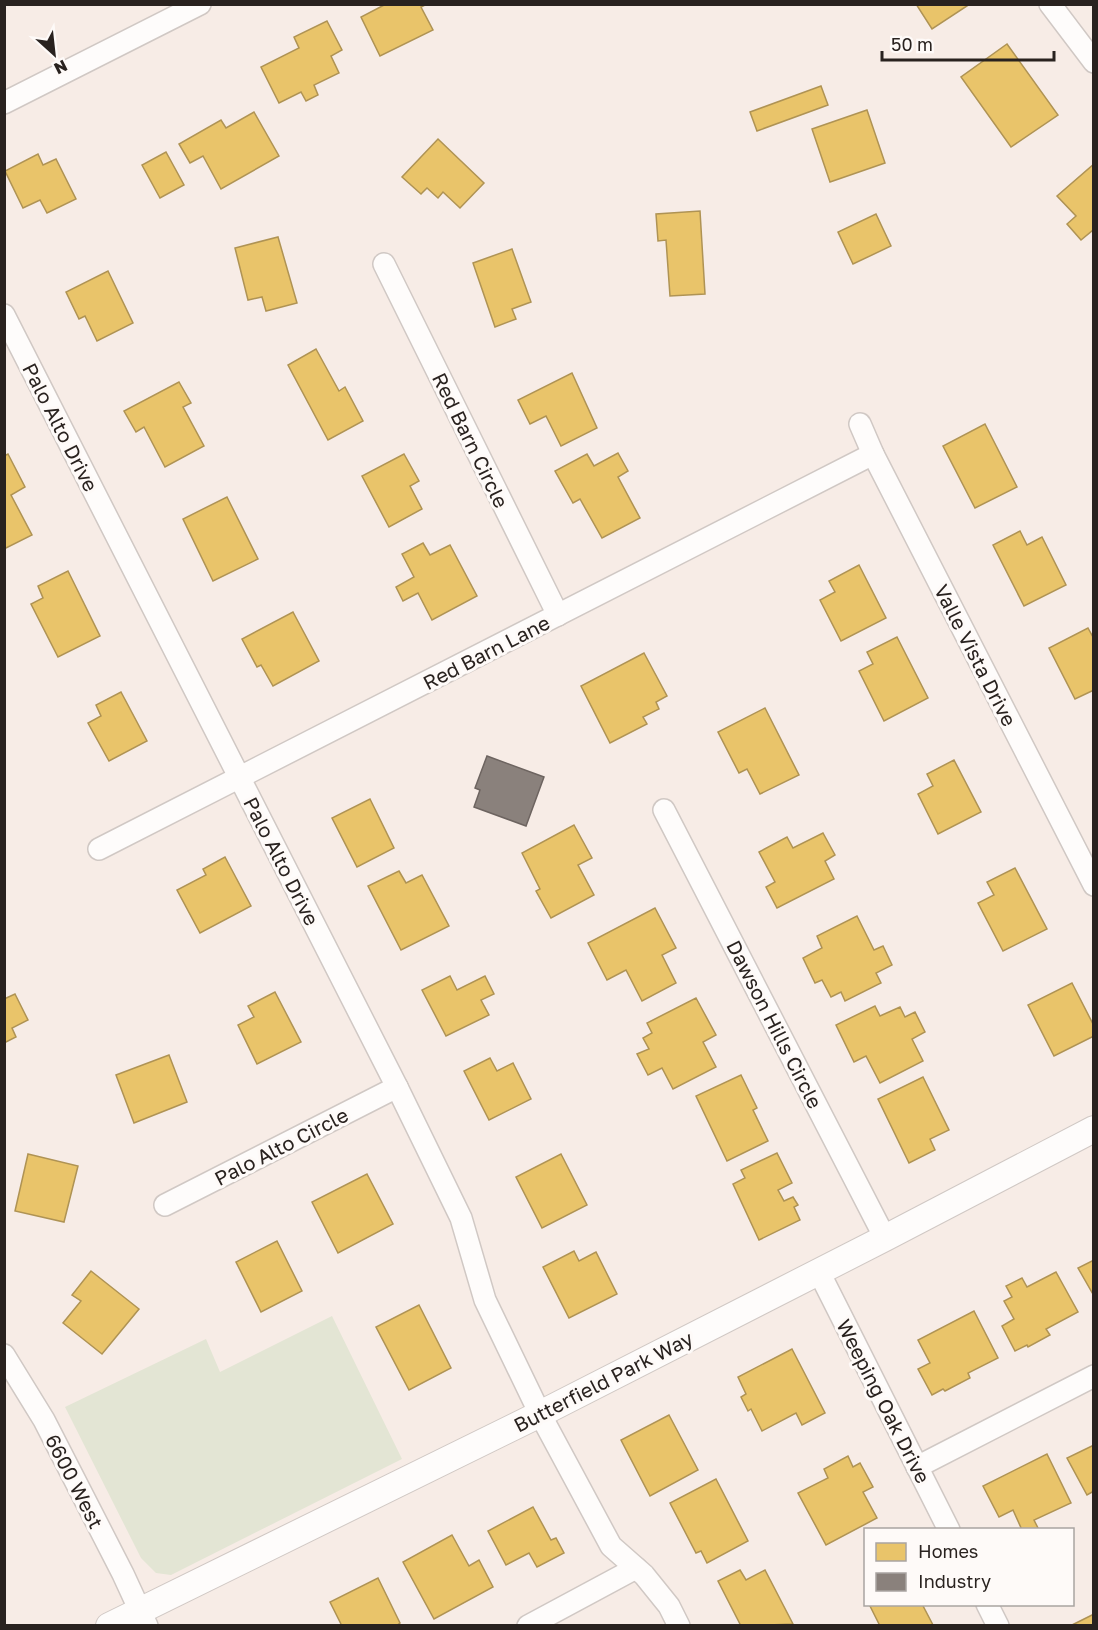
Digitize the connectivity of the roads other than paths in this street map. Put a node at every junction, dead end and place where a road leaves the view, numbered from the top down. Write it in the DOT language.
graph roads {
  1 [pos="200,4"];
  2 [pos="1050,4"];
  3 [pos="1094,62"];
  4 [pos="4,104"];
  5 [pos="384,264"];
  6 [pos="4,315"];
  7 [pos="860,424"];
  8 [pos="873,454"];
  9 [pos="558,615"];
  10 [pos="239,778"];
  11 [pos="664,810"];
  12 [pos="99,849"];
  13 [pos="1094,885"];
  14 [pos="397,1087"];
  15 [pos="1094,1129"];
  16 [pos="165,1205"];
  17 [pos="885,1238"];
  18 [pos="819,1272"];
  19 [pos="4,1355"];
  20 [pos="1094,1376"];
  21 [pos="540,1414"];
  22 [pos="917,1467"];
  23 [pos="948,1528"];
  24 [pos="636,1568"];
  25 [pos="988,1606"];
  26 [pos="143,1618"];
  27 [pos="109,1626"];
  28 [pos="528,1626"];
  29 [pos="679,1626"];
  30 [pos="998,1626"];
  1 -- 4 [label="street"];
  2 -- 3 [label="street"];
  5 -- 9 [label="street, Red Barn Circle"];
  6 -- 10 [label="street, Palo Alto Drive"];
  7 -- 8 [label="street, Valle Vista Drive"];
  8 -- 9 [label="street, Red Barn Lane"];
  8 -- 13 [label="street, Valle Vista Drive"];
  9 -- 10 [label="street, Red Barn Lane"];
  10 -- 12 [label="street, Red Barn Lane"];
  10 -- 14 [label="street, Palo Alto Drive"];
  11 -- 17 [label="street, Dawson Hills Circle"];
  14 -- 16 [label="street, Palo Alto Circle"];
  14 -- 21 [label="street, Palo Alto Drive"];
  15 -- 17 [label="street, Butterfield Park Way"];
  17 -- 18 [label="street, Butterfield Park Way"];
  18 -- 21 [label="street, Butterfield Park Way"];
  18 -- 22 [label="street, Weeping Oak Drive"];
  19 -- 26 [label="street, 6600 West"];
  20 -- 22 [label="street"];
  21 -- 24 [label="street, Palo Alto Drive"];
  21 -- 26 [label="street, Butterfield Park Way"];
  22 -- 23 [label="street, Weeping Oak Drive"];
  24 -- 28 [label="street"];
  24 -- 29 [label="street, Palo Alto Drive"];
  25 -- 30 [label="street"];
  26 -- 27 [label="street, Butterfield Park Way"];
}
